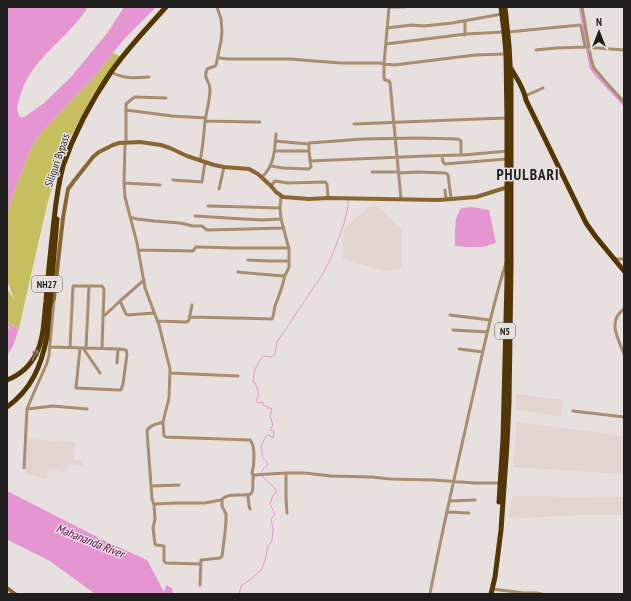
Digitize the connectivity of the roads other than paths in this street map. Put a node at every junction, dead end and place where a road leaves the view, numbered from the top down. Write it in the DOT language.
graph roads {
  1 [pos="166,7"];
  2 [pos="217,7"];
  3 [pos="389,7"];
  4 [pos="404,7"];
  5 [pos="501,7"];
  6 [pos="505,7"];
  7 [pos="582,7"];
  8 [pos="502,14"];
  9 [pos="465,21"];
  10 [pos="387,28"];
  11 [pos="506,32"];
  12 [pos="465,35"];
  13 [pos="386,44"];
  14 [pos="587,47"];
  15 [pos="536,50"];
  16 [pos="624,50"];
  17 [pos="506,54"];
  18 [pos="218,57"];
  19 [pos="384,64"];
  20 [pos="508,67"];
  21 [pos="112,72"];
  22 [pos="510,73"];
  23 [pos="149,77"];
  24 [pos="543,88"];
  25 [pos="519,89"];
  26 [pos="510,90"];
  27 [pos="525,97"];
  28 [pos="166,98"];
  29 [pos="624,102"];
  30 [pos="126,110"];
  31 [pos="507,118"];
  32 [pos="206,120"];
  33 [pos="260,122"];
  34 [pos="394,122"];
  35 [pos="354,124"];
  36 [pos="276,134"];
  37 [pos="395,138"];
  38 [pos="276,141"];
  39 [pos="125,143"];
  40 [pos="308,144"];
  41 [pos="275,150"];
  42 [pos="308,151"];
  43 [pos="507,152"];
  44 [pos="461,155"];
  45 [pos="442,156"];
  46 [pos="397,158"];
  47 [pos="507,159"];
  48 [pos="310,161"];
  49 [pos="202,162"];
  50 [pos="270,166"];
  51 [pos="224,167"];
  52 [pos="372,172"];
  53 [pos="399,173"];
  54 [pos="61,174"];
  55 [pos="262,177"];
  56 [pos="173,180"];
  57 [pos="124,183"];
  58 [pos="160,185"];
  59 [pos="271,186"];
  60 [pos="219,190"];
  61 [pos="445,190"];
  62 [pos="509,190"];
  63 [pos="281,197"];
  64 [pos="328,198"];
  65 [pos="452,198"];
  66 [pos="401,199"];
  67 [pos="446,199"];
  68 [pos="208,206"];
  69 [pos="280,208"];
  70 [pos="195,216"];
  71 [pos="130,217"];
  72 [pos="281,219"];
  73 [pos="284,228"];
  74 [pos="289,248"];
  75 [pos="139,250"];
  76 [pos="614,259"];
  77 [pos="624,259"];
  78 [pos="248,260"];
  79 [pos="289,261"];
  80 [pos="506,261"];
  81 [pos="624,271"];
  82 [pos="238,272"];
  83 [pos="285,275"];
  84 [pos="144,280"];
  85 [pos="89,286"];
  86 [pos="54,298"];
  87 [pos="120,301"];
  88 [pos="50,305"];
  89 [pos="192,305"];
  90 [pos="624,309"];
  91 [pos="154,313"];
  92 [pos="450,315"];
  93 [pos="103,317"];
  94 [pos="189,318"];
  95 [pos="157,320"];
  96 [pos="490,320"];
  97 [pos="452,330"];
  98 [pos="488,332"];
  99 [pos="50,347"];
  100 [pos="70,347"];
  101 [pos="83,348"];
  102 [pos="102,348"];
  103 [pos="118,349"];
  104 [pos="459,349"];
  105 [pos="483,352"];
  106 [pos="624,354"];
  107 [pos="117,363"];
  108 [pos="100,373"];
  109 [pos="170,373"];
  110 [pos="238,376"];
  111 [pos="7,380"];
  112 [pos="7,407"];
  113 [pos="27,409"];
  114 [pos="87,410"];
  115 [pos="573,411"];
  116 [pos="624,417"];
  117 [pos="163,422"];
  118 [pos="24,468"];
  119 [pos="286,473"];
  120 [pos="253,476"];
  121 [pos="454,482"];
  122 [pos="500,483"];
  123 [pos="179,485"];
  124 [pos="151,486"];
  125 [pos="248,495"];
  126 [pos="221,500"];
  127 [pos="475,500"];
  128 [pos="449,501"];
  129 [pos="154,504"];
  130 [pos="250,509"];
  131 [pos="447,512"];
  132 [pos="469,512"];
  133 [pos="288,513"];
  134 [pos="200,564"];
  135 [pos="200,585"];
  136 [pos="7,588"];
  137 [pos="492,592"];
  138 [pos="14,594"];
  139 [pos="430,594"];
  140 [pos="488,594"];
  141 [pos="542,594"];
  1 -- 21 [label="highway, Siliguri Bypass / NH27"];
  2 -- 18 [label="street"];
  3 -- 4 [label="street"];
  3 -- 10 [label="street"];
  5 -- 8 [label="highway"];
  6 -- 11 [label="highway"];
  7 -- 14 [label="street"];
  8 -- 9 [label="street"];
  8 -- 11 [label="highway"];
  9 -- 10 [label="street"];
  9 -- 12 [label="street"];
  10 -- 13 [label="street"];
  11 -- 12 [label="street"];
  11 -- 14 [label="street"];
  11 -- 17 [label="highway"];
  11 -- 20 [label="highway"];
  12 -- 13 [label="street"];
  13 -- 19 [label="street"];
  14 -- 15 [label="street"];
  14 -- 16 [label="street"];
  14 -- 29 [label="street"];
  17 -- 19 [label="street"];
  17 -- 20 [label="highway"];
  18 -- 19 [label="street"];
  18 -- 32 [label="street"];
  19 -- 34 [label="street"];
  20 -- 22 [label="highway"];
  20 -- 27 [label="highway"];
  20 -- 31 [label="highway, N5"];
  21 -- 23 [label="street"];
  21 -- 54 [label="highway, Siliguri Bypass / NH27"];
  22 -- 25 [label="highway"];
  22 -- 26 [label="highway, N5"];
  24 -- 27 [label="street"];
  25 -- 26 [label="highway"];
  25 -- 27 [label="highway"];
  26 -- 62 [label="highway, N5"];
  27 -- 76 [label="highway"];
  28 -- 30 [label="street"];
  30 -- 32 [label="street"];
  30 -- 39 [label="street"];
  31 -- 34 [label="street"];
  31 -- 43 [label="highway, N5"];
  32 -- 33 [label="street"];
  32 -- 49 [label="street"];
  34 -- 35 [label="street"];
  34 -- 37 [label="street"];
  36 -- 38 [label="street"];
  37 -- 40 [label="street"];
  37 -- 44 [label="street"];
  37 -- 46 [label="street"];
  38 -- 40 [label="street"];
  38 -- 41 [label="street"];
  39 -- 49 [label="main road"];
  39 -- 57 [label="street"];
  39 -- 86 [label="main road"];
  40 -- 42 [label="street"];
  41 -- 42 [label="street"];
  41 -- 50 [label="street"];
  42 -- 48 [label="street"];
  43 -- 44 [label="street"];
  43 -- 47 [label="highway, N5"];
  44 -- 45 [label="street"];
  45 -- 46 [label="street"];
  45 -- 47 [label="street"];
  46 -- 48 [label="street"];
  46 -- 53 [label="street"];
  47 -- 62 [label="highway, N5"];
  48 -- 50 [label="street"];
  49 -- 51 [label="main road"];
  49 -- 56 [label="street"];
  50 -- 55 [label="street"];
  51 -- 55 [label="main road"];
  51 -- 60 [label="street"];
  52 -- 53 [label="street"];
  53 -- 65 [label="street"];
  53 -- 66 [label="street"];
  54 -- 88 [label="highway, NH27"];
  111 -- 54 [label="highway, Siliguri Bypass / NH27, one-way"];
  55 -- 59 [label="main road"];
  57 -- 58 [label="street"];
  57 -- 71 [label="street"];
  59 -- 63 [label="main road"];
  59 -- 64 [label="street"];
  61 -- 67 [label="street"];
  62 -- 65 [label="main road"];
  62 -- 80 [label="highway, N5"];
  62 -- 137 [label="highway, N5"];
  63 -- 64 [label="main road"];
  63 -- 69 [label="street"];
  64 -- 66 [label="main road"];
  65 -- 67 [label="main road"];
  66 -- 67 [label="main road"];
  68 -- 69 [label="street"];
  69 -- 72 [label="street"];
  70 -- 72 [label="street"];
  71 -- 73 [label="street"];
  71 -- 75 [label="street"];
  72 -- 73 [label="street"];
  73 -- 74 [label="street"];
  74 -- 75 [label="street"];
  74 -- 79 [label="street"];
  75 -- 84 [label="street"];
  76 -- 77 [label="street"];
  76 -- 81 [label="highway"];
  78 -- 79 [label="street"];
  79 -- 83 [label="street"];
  80 -- 96 [label="street"];
  80 -- 122 [label="highway, N5"];
  82 -- 83 [label="street"];
  83 -- 94 [label="street"];
  84 -- 87 [label="street"];
  84 -- 91 [label="street"];
  85 -- 93 [label="street"];
  85 -- 100 [label="street"];
  85 -- 101 [label="street"];
  86 -- 88 [label="main road"];
  86 -- 99 [label="street"];
  87 -- 91 [label="street"];
  87 -- 93 [label="street"];
  88 -- 112 [label="highway, NH27"];
  89 -- 94 [label="street"];
  90 -- 106 [label="street"];
  91 -- 95 [label="street"];
  92 -- 96 [label="street"];
  93 -- 102 [label="street"];
  94 -- 95 [label="street"];
  95 -- 109 [label="street"];
  96 -- 98 [label="street"];
  97 -- 98 [label="street"];
  98 -- 105 [label="street"];
  99 -- 100 [label="street"];
  99 -- 113 [label="street"];
  100 -- 101 [label="street"];
  101 -- 102 [label="street"];
  101 -- 103 [label="street"];
  101 -- 108 [label="street"];
  102 -- 103 [label="street"];
  103 -- 107 [label="street"];
  104 -- 105 [label="street"];
  105 -- 121 [label="street"];
  109 -- 110 [label="street"];
  109 -- 117 [label="street"];
  113 -- 114 [label="street"];
  113 -- 118 [label="street"];
  115 -- 116 [label="street"];
  117 -- 120 [label="street"];
  117 -- 124 [label="street"];
  119 -- 120 [label="street"];
  119 -- 121 [label="street"];
  119 -- 133 [label="street"];
  120 -- 125 [label="street"];
  121 -- 122 [label="street"];
  121 -- 128 [label="street"];
  122 -- 140 [label="highway, N5"];
  123 -- 124 [label="street"];
  124 -- 129 [label="street"];
  125 -- 126 [label="street"];
  125 -- 130 [label="street"];
  126 -- 129 [label="street"];
  126 -- 134 [label="street"];
  127 -- 128 [label="street"];
  128 -- 131 [label="street"];
  129 -- 134 [label="street"];
  131 -- 132 [label="street"];
  131 -- 139 [label="street"];
  134 -- 135 [label="street"];
  136 -- 138 [label="main road"];
  137 -- 141 [label="street"];
}
